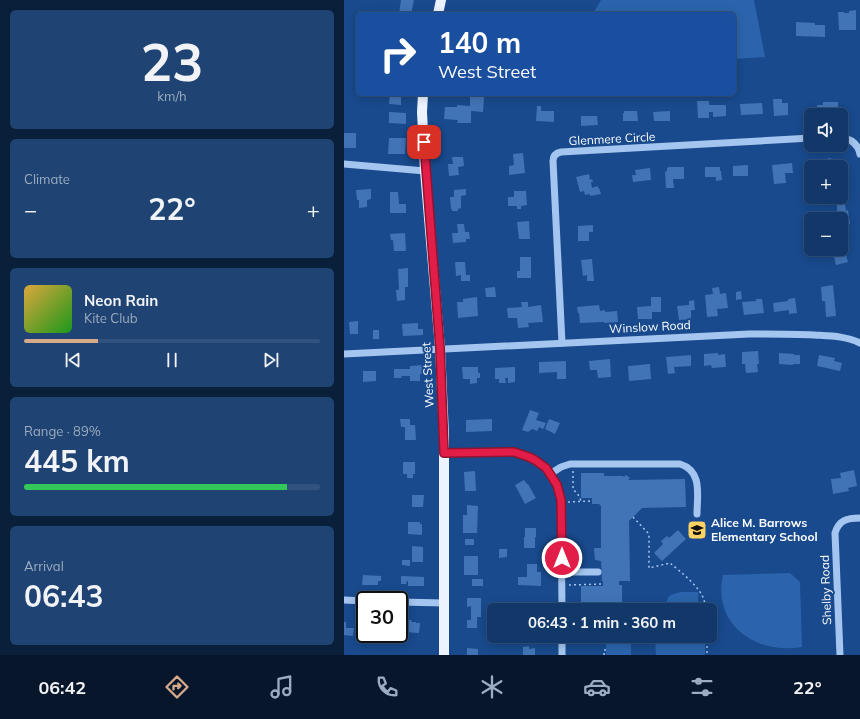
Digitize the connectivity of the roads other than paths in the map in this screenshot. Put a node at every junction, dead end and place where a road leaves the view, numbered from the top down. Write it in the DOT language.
graph roads {
  1 [pos="441,0"];
  2 [pos="438,12"];
  3 [pos="423,96"];
  4 [pos="804,138"];
  5 [pos="848,139"];
  6 [pos="860,154"];
  7 [pos="344,164"];
  8 [pos="425,171"];
  9 [pos="859,339"];
  10 [pos="562,343"];
  11 [pos="440,348"];
  12 [pos="344,354"];
  13 [pos="444,453"];
  14 [pos="550,474"];
  15 [pos="697,514"];
  16 [pos="860,518"];
  17 [pos="562,572"];
  18 [pos="598,572"];
  19 [pos="344,600"];
  20 [pos="356,600"];
  21 [pos="408,602"];
  22 [pos="444,603"];
  23 [pos="562,603"];
  24 [pos="562,643"];
  25 [pos="444,655"];
  26 [pos="562,655"];
  27 [pos="840,655"];
  1 -- 2 [label="main road"];
  3 -- 8 [label="main road, West Street"];
  4 -- 10 [label="street, Glenmere Circle"];
  5 -- 6 [label="street"];
  7 -- 8 [label="street"];
  8 -- 11 [label="main road, West Street"];
  9 -- 10 [label="street, Winslow Road"];
  10 -- 11 [label="street, Winslow Road"];
  11 -- 12 [label="street, Winslow Road"];
  11 -- 13 [label="main road, West Street"];
  13 -- 14 [label="street"];
  13 -- 22 [label="main road, West Street"];
  14 -- 15 [label="street"];
  14 -- 17 [label="street"];
  16 -- 27 [label="street, Shelby Road"];
  17 -- 18 [label="street"];
  17 -- 23 [label="street"];
  19 -- 20 [label="street"];
  21 -- 22 [label="street"];
  22 -- 25 [label="main road, West Street"];
  24 -- 26 [label="street"];
}
